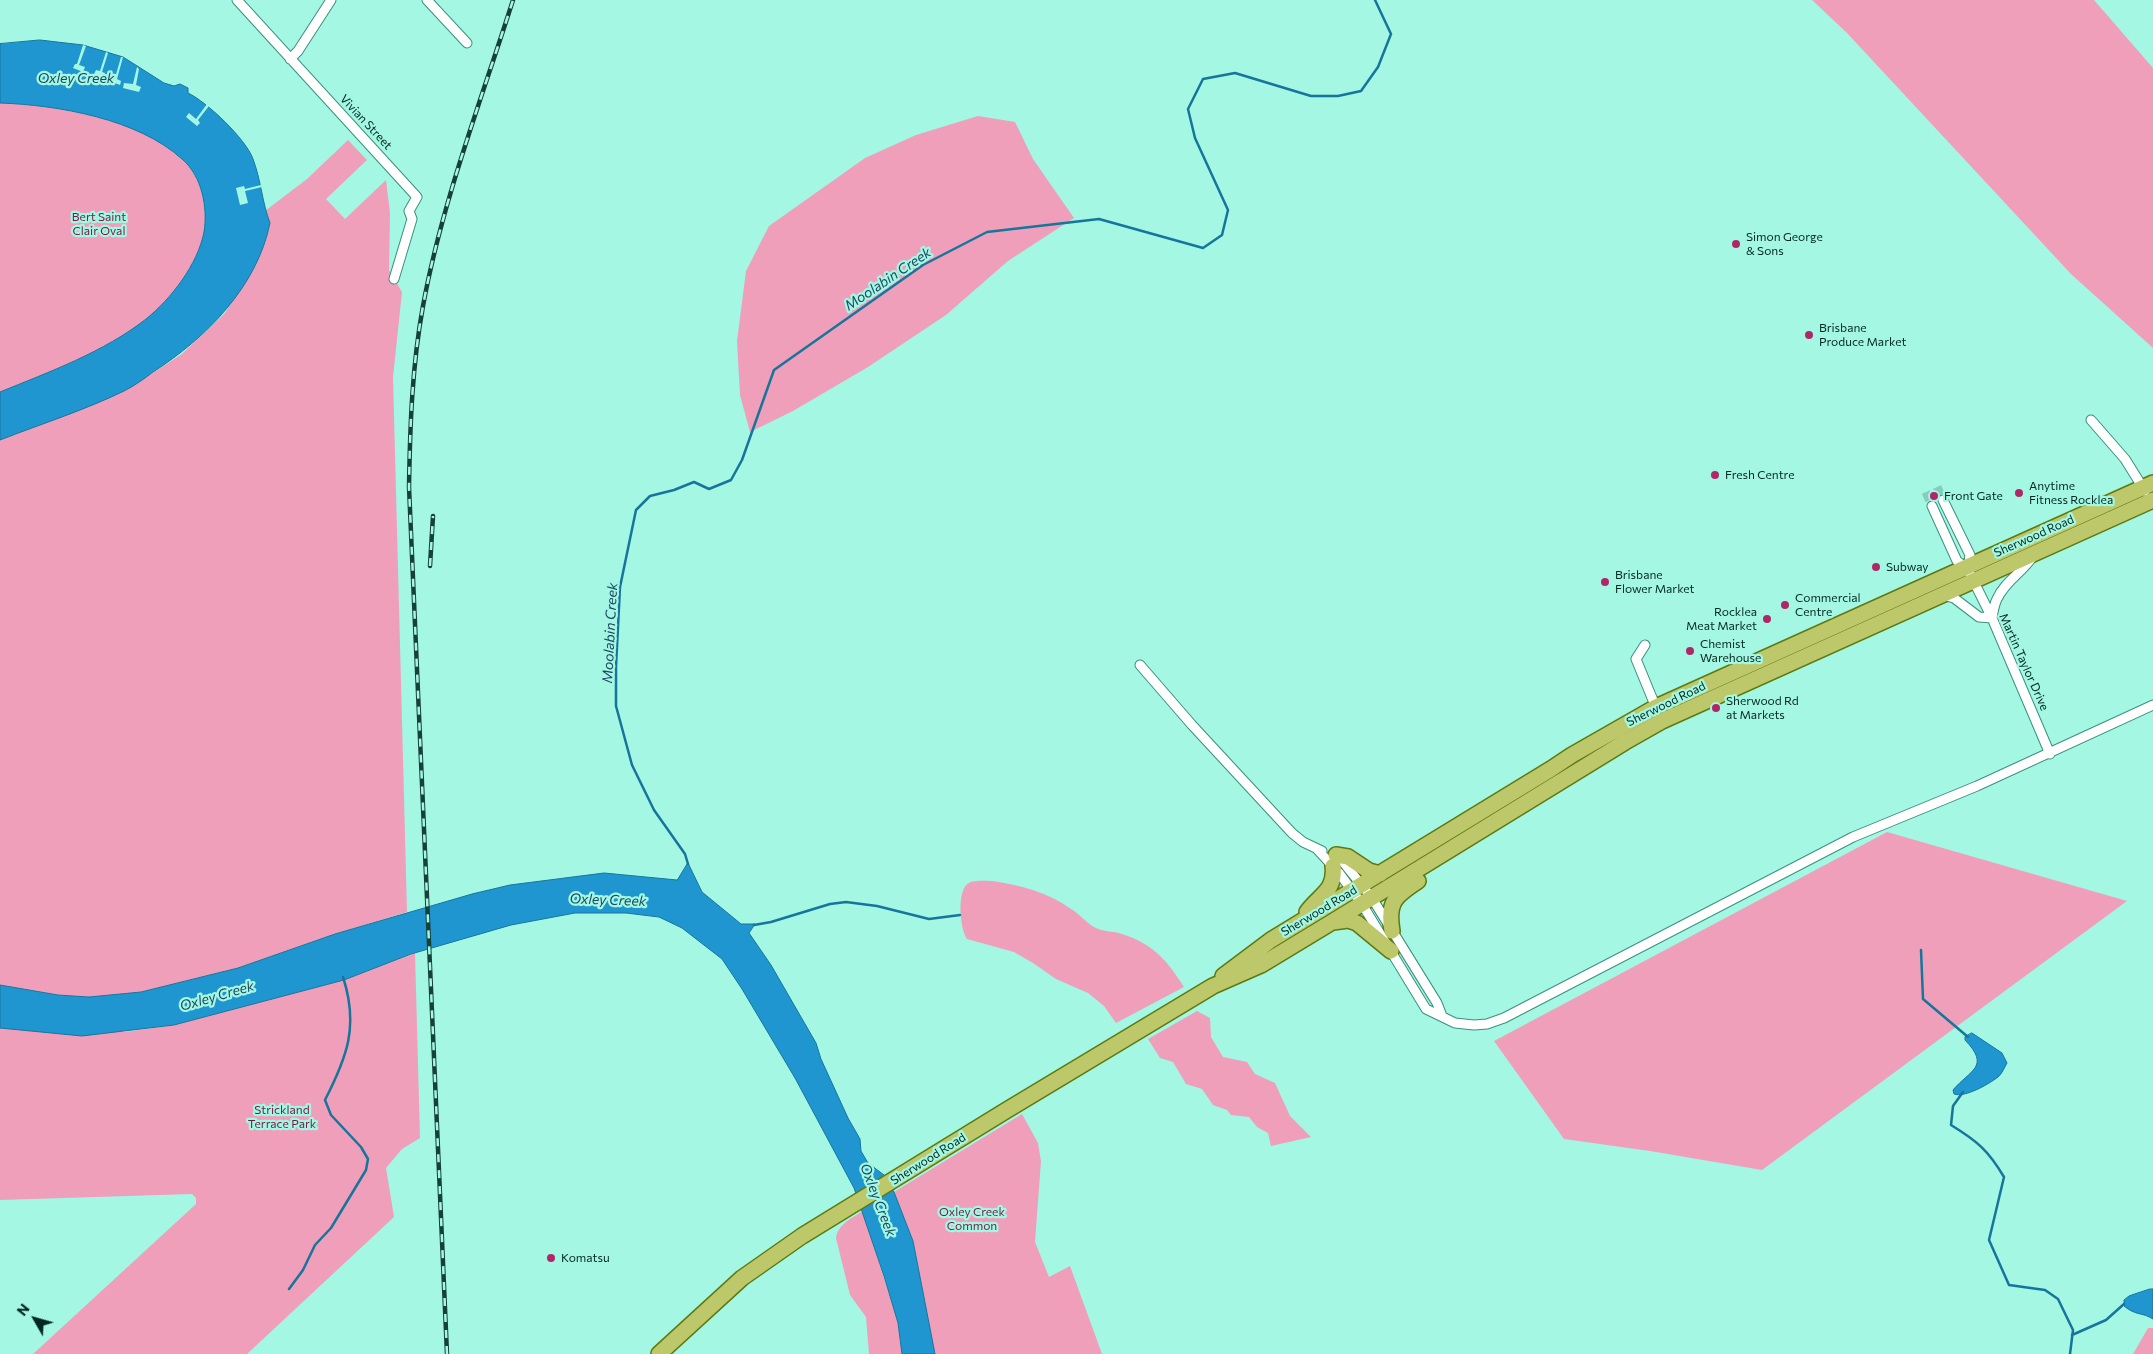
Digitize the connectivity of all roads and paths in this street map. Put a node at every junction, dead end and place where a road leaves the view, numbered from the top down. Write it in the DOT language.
graph roads {
  1 [pos="237,0"];
  2 [pos="331,0"];
  3 [pos="427,0"];
  4 [pos="467,43"];
  5 [pos="290,59"];
  6 [pos="394,279"];
  7 [pos="2091,420"];
  8 [pos="2150,492"];
  9 [pos="1943,500"];
  10 [pos="1932,506"];
  11 [pos="2034,554"];
  12 [pos="1970,574"];
  13 [pos="1941,595"];
  14 [pos="1992,618"];
  15 [pos="1645,645"];
  16 [pos="1140,664"];
  17 [pos="2153,705"];
  18 [pos="1656,707"];
  19 [pos="1662,721"];
  20 [pos="2050,754"];
  21 [pos="1448,852"];
  22 [pos="1334,860"];
  23 [pos="1380,874"];
  24 [pos="1357,888"];
  25 [pos="1367,901"];
  26 [pos="1332,922"];
  27 [pos="1298,923"];
  28 [pos="1392,931"];
  29 [pos="1391,951"];
  30 [pos="1213,986"];
  31 [pos="1442,1016"];
  32 [pos="659,1354"];
  1 -- 5 [label="street, Vivian Street"];
  2 -- 5 [label="street"];
  3 -- 4 [label="street"];
  5 -- 6 [label="street, Vivian Street"];
  7 -- 8 [label="street"];
  8 -- 11 [label="main road, Sherwood Road"];
  8 -- 12 [label="main road, Sherwood Road"];
  9 -- 12 [label="street"];
  10 -- 12 [label="street"];
  11 -- 12 [label="main road, Sherwood Road"];
  11 -- 14 [label="street"];
  12 -- 13 [label="main road, Sherwood Road"];
  12 -- 14 [label="street, Martin Taylor Drive"];
  12 -- 18 [label="main road, Sherwood Road"];
  13 -- 14 [label="street"];
  13 -- 19 [label="main road, Sherwood Road"];
  14 -- 20 [label="street, Martin Taylor Drive"];
  15 -- 18 [label="street"];
  16 -- 22 [label="street"];
  17 -- 20 [label="street"];
  18 -- 19 [label="street"];
  18 -- 23 [label="main road, Sherwood Road"];
  19 -- 21 [label="main road, Sherwood Road"];
  20 -- 31 [label="street"];
  21 -- 25 [label="main road, Sherwood Road"];
  21 -- 28 [label="main road"];
  22 -- 23 [label="main road"];
  22 -- 24 [label="street"];
  22 -- 27 [label="main road"];
  23 -- 24 [label="main road, Sherwood Road"];
  24 -- 25 [label="street"];
  24 -- 27 [label="main road, Sherwood Road"];
  25 -- 26 [label="main road, Sherwood Road"];
  25 -- 28 [label="street"];
  25 -- 29 [label="street"];
  26 -- 29 [label="main road"];
  26 -- 30 [label="main road, Sherwood Road"];
  27 -- 30 [label="main road, Sherwood Road"];
  28 -- 31 [label="street"];
  29 -- 31 [label="street"];
  30 -- 32 [label="main road, Sherwood Road"];
}
